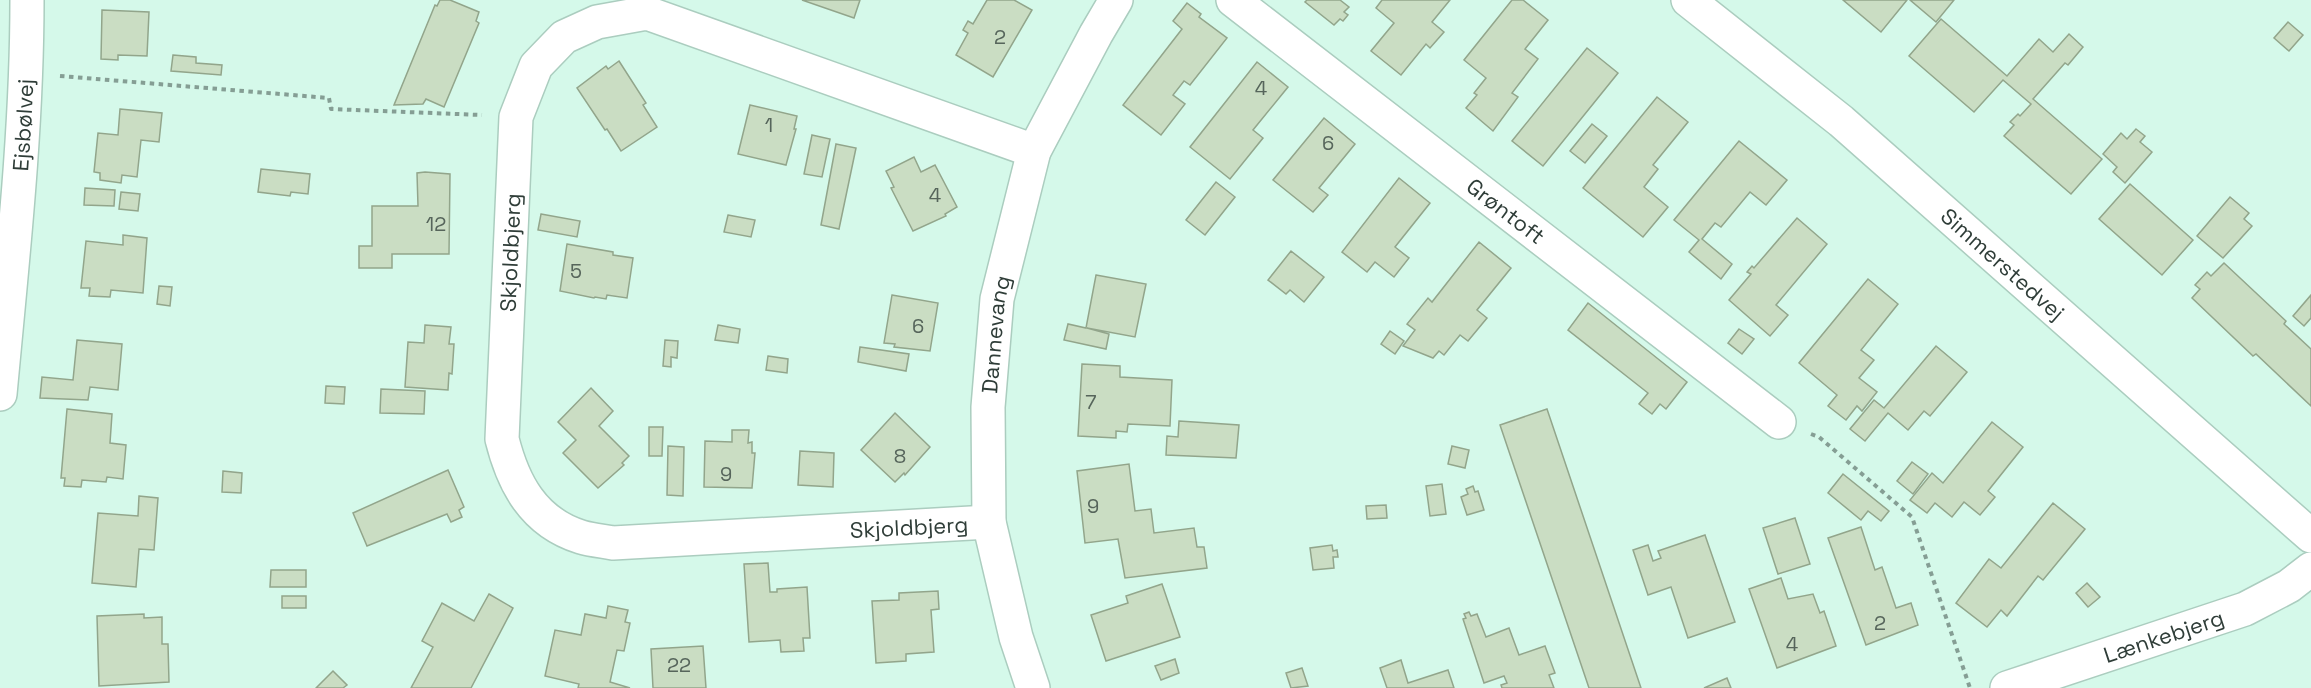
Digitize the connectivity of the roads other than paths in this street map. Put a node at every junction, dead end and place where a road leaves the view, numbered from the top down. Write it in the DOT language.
graph roads {
  1 [pos="27,0"];
  2 [pos="1116,0"];
  3 [pos="1233,0"];
  4 [pos="1688,0"];
  5 [pos="1034,151"];
  6 [pos="0,394"];
  7 [pos="1779,422"];
  8 [pos="989,522"];
  9 [pos="2311,536"];
  10 [pos="2311,569"];
  11 [pos="1033,688"];
  12 [pos="2007,688"];
  1 -- 6 [label="street, Ejsbølvej"];
  2 -- 5 [label="street, Dannevang"];
  3 -- 7 [label="street, Grøntoft"];
  4 -- 9 [label="street, Simmerstedvej"];
  5 -- 8 [label="street, Dannevang"];
  5 -- 8 [label="street, Skjoldbjerg"];
  8 -- 11 [label="street, Dannevang"];
  10 -- 12 [label="street, Lænkebjerg"];
}
